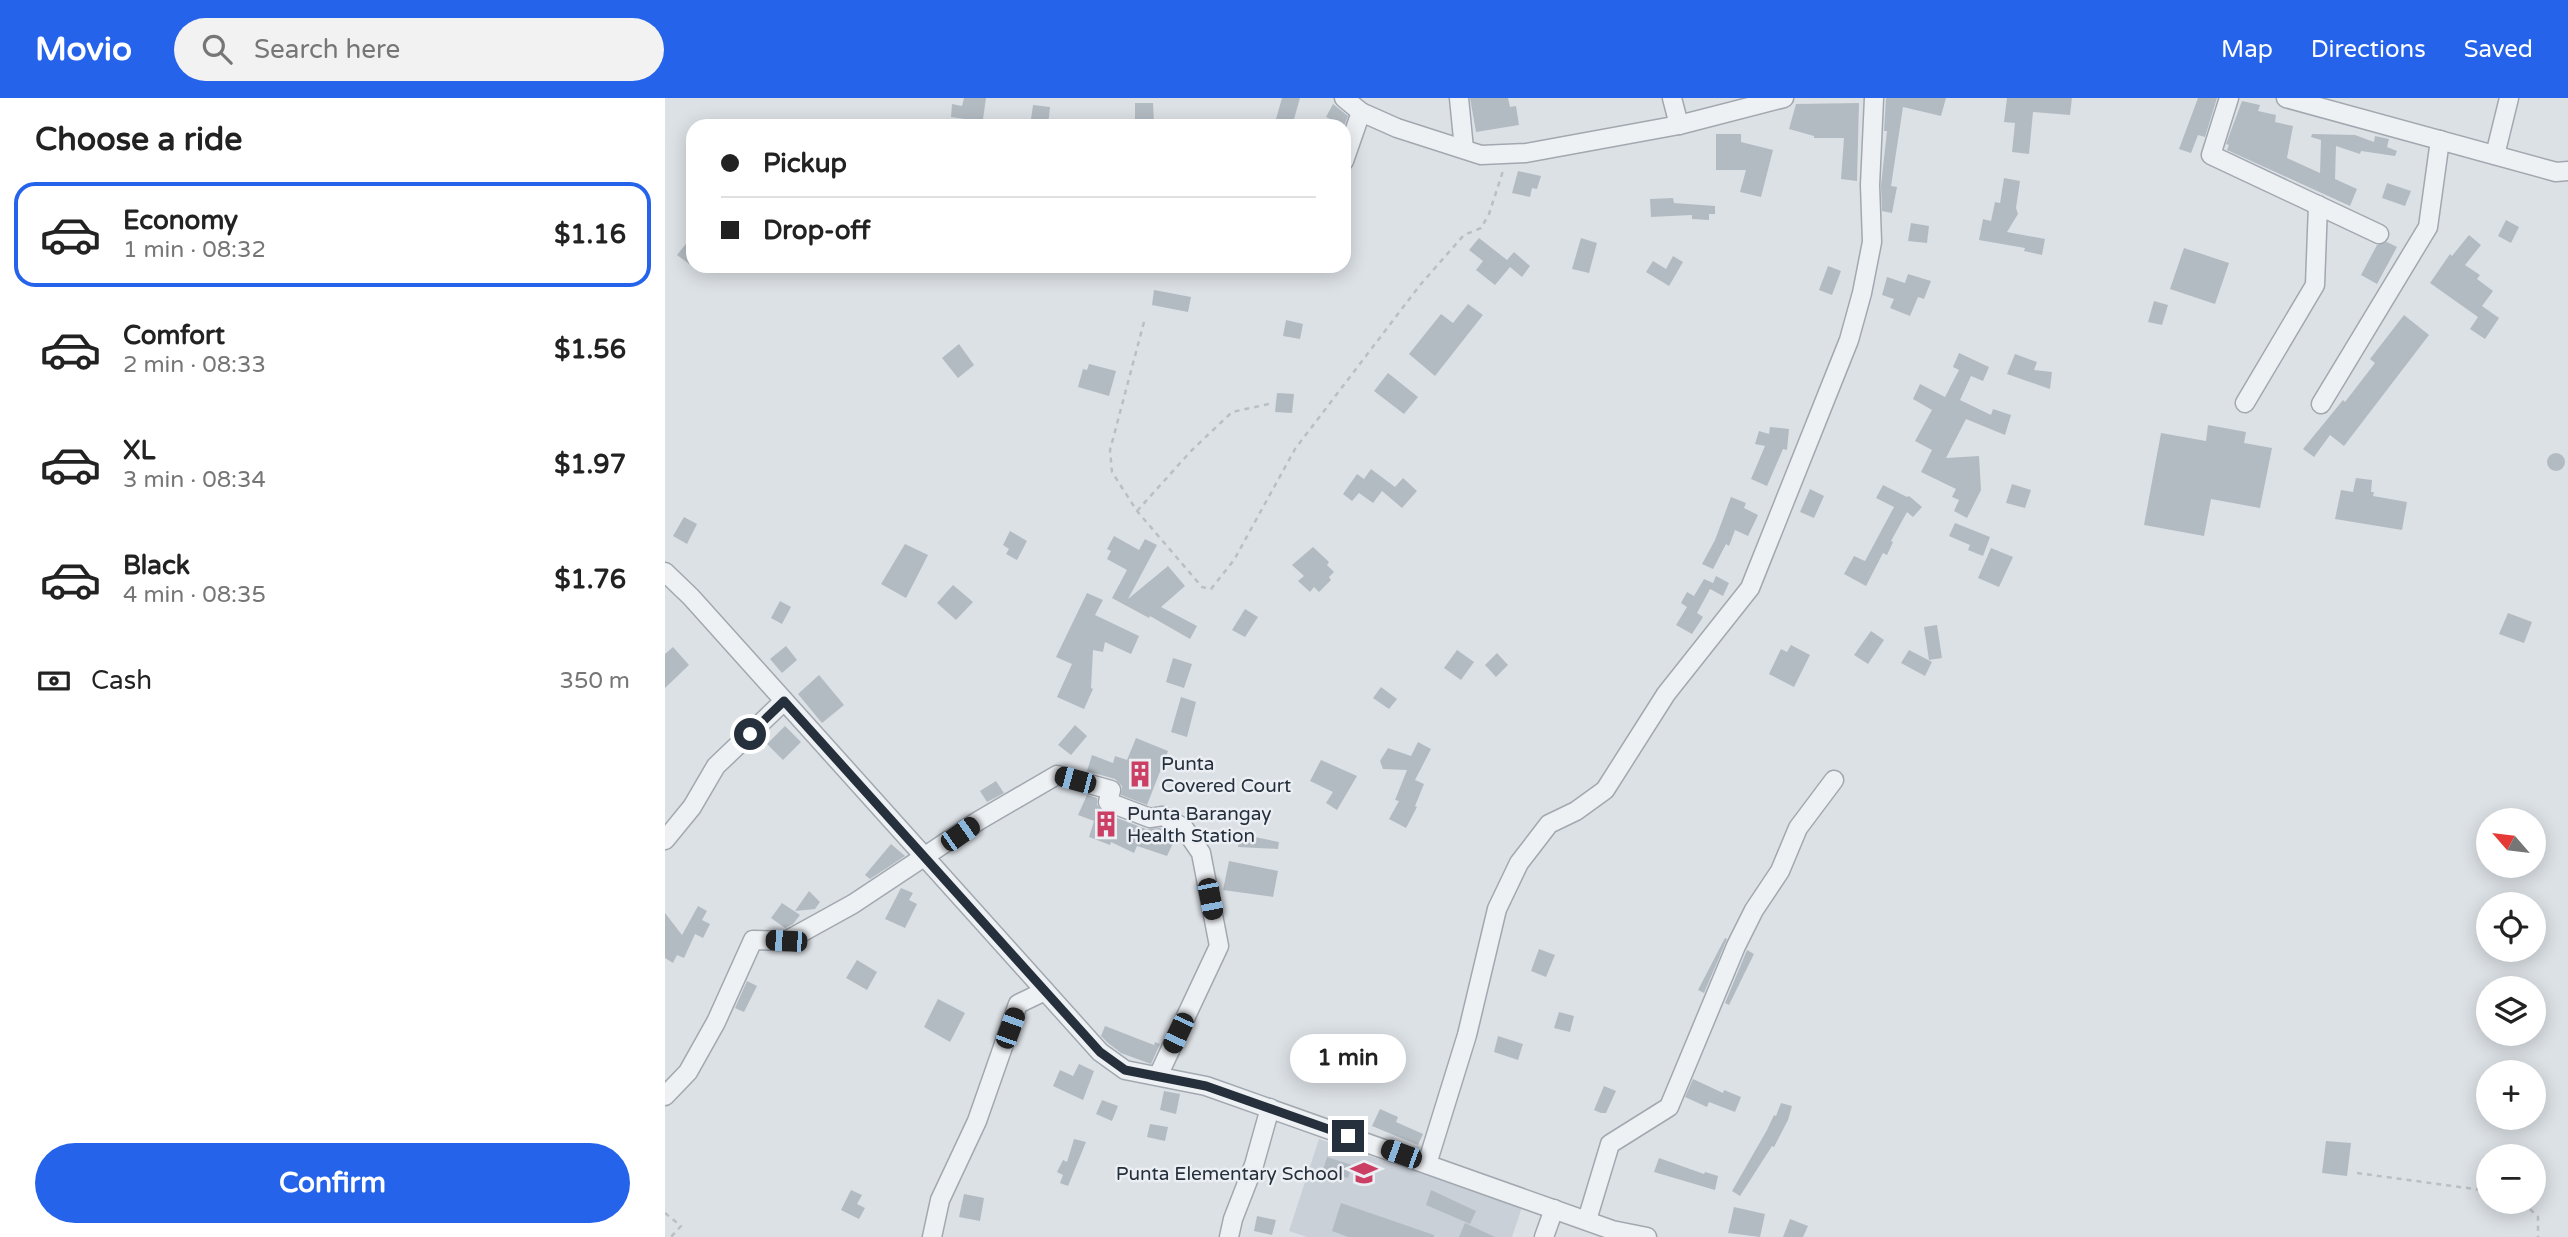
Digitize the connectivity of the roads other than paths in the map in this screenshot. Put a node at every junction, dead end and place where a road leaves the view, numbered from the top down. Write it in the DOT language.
graph roads {
  1 [pos="1459,98"];
  2 [pos="1672,98"];
  3 [pos="1784,98"];
  4 [pos="1874,98"];
  5 [pos="2229,98"];
  6 [pos="2286,98"];
  7 [pos="2509,98"];
  8 [pos="1349,102"];
  9 [pos="1679,125"];
  10 [pos="2440,140"];
  11 [pos="1464,149"];
  12 [pos="2495,155"];
  13 [pos="2568,172"];
  14 [pos="2318,205"];
  15 [pos="2379,234"];
  16 [pos="2245,403"];
  17 [pos="2321,404"];
  18 [pos="665,572"];
  19 [pos="784,701"];
  20 [pos="1834,780"];
  21 [pos="665,840"];
  22 [pos="925,858"];
  23 [pos="1045,991"];
  24 [pos="1158,1076"];
  25 [pos="665,1096"];
  26 [pos="1270,1108"];
  27 [pos="1427,1164"];
  28 [pos="1554,1209"];
  29 [pos="1587,1220"];
  30 [pos="932,1237"];
  31 [pos="1229,1237"];
  32 [pos="1544,1237"];
  33 [pos="1647,1237"];
  1 -- 11 [label="street"];
  2 -- 9 [label="street"];
  3 -- 9 [label="street"];
  4 -- 27 [label="street"];
  5 -- 14 [label="street"];
  6 -- 10 [label="street"];
  7 -- 12 [label="street"];
  8 -- 11 [label="street"];
  9 -- 11 [label="street"];
  10 -- 12 [label="street"];
  10 -- 17 [label="street"];
  12 -- 13 [label="street"];
  14 -- 15 [label="street"];
  14 -- 16 [label="street"];
  18 -- 19 [label="street"];
  19 -- 21 [label="street"];
  19 -- 22 [label="street"];
  20 -- 29 [label="street"];
  22 -- 23 [label="street"];
  22 -- 24 [label="street"];
  22 -- 25 [label="street"];
  23 -- 24 [label="street"];
  23 -- 30 [label="street"];
  24 -- 26 [label="street"];
  26 -- 27 [label="street"];
  26 -- 31 [label="street"];
  27 -- 28 [label="street"];
  28 -- 29 [label="street"];
  28 -- 32 [label="street"];
  29 -- 33 [label="street"];
}
